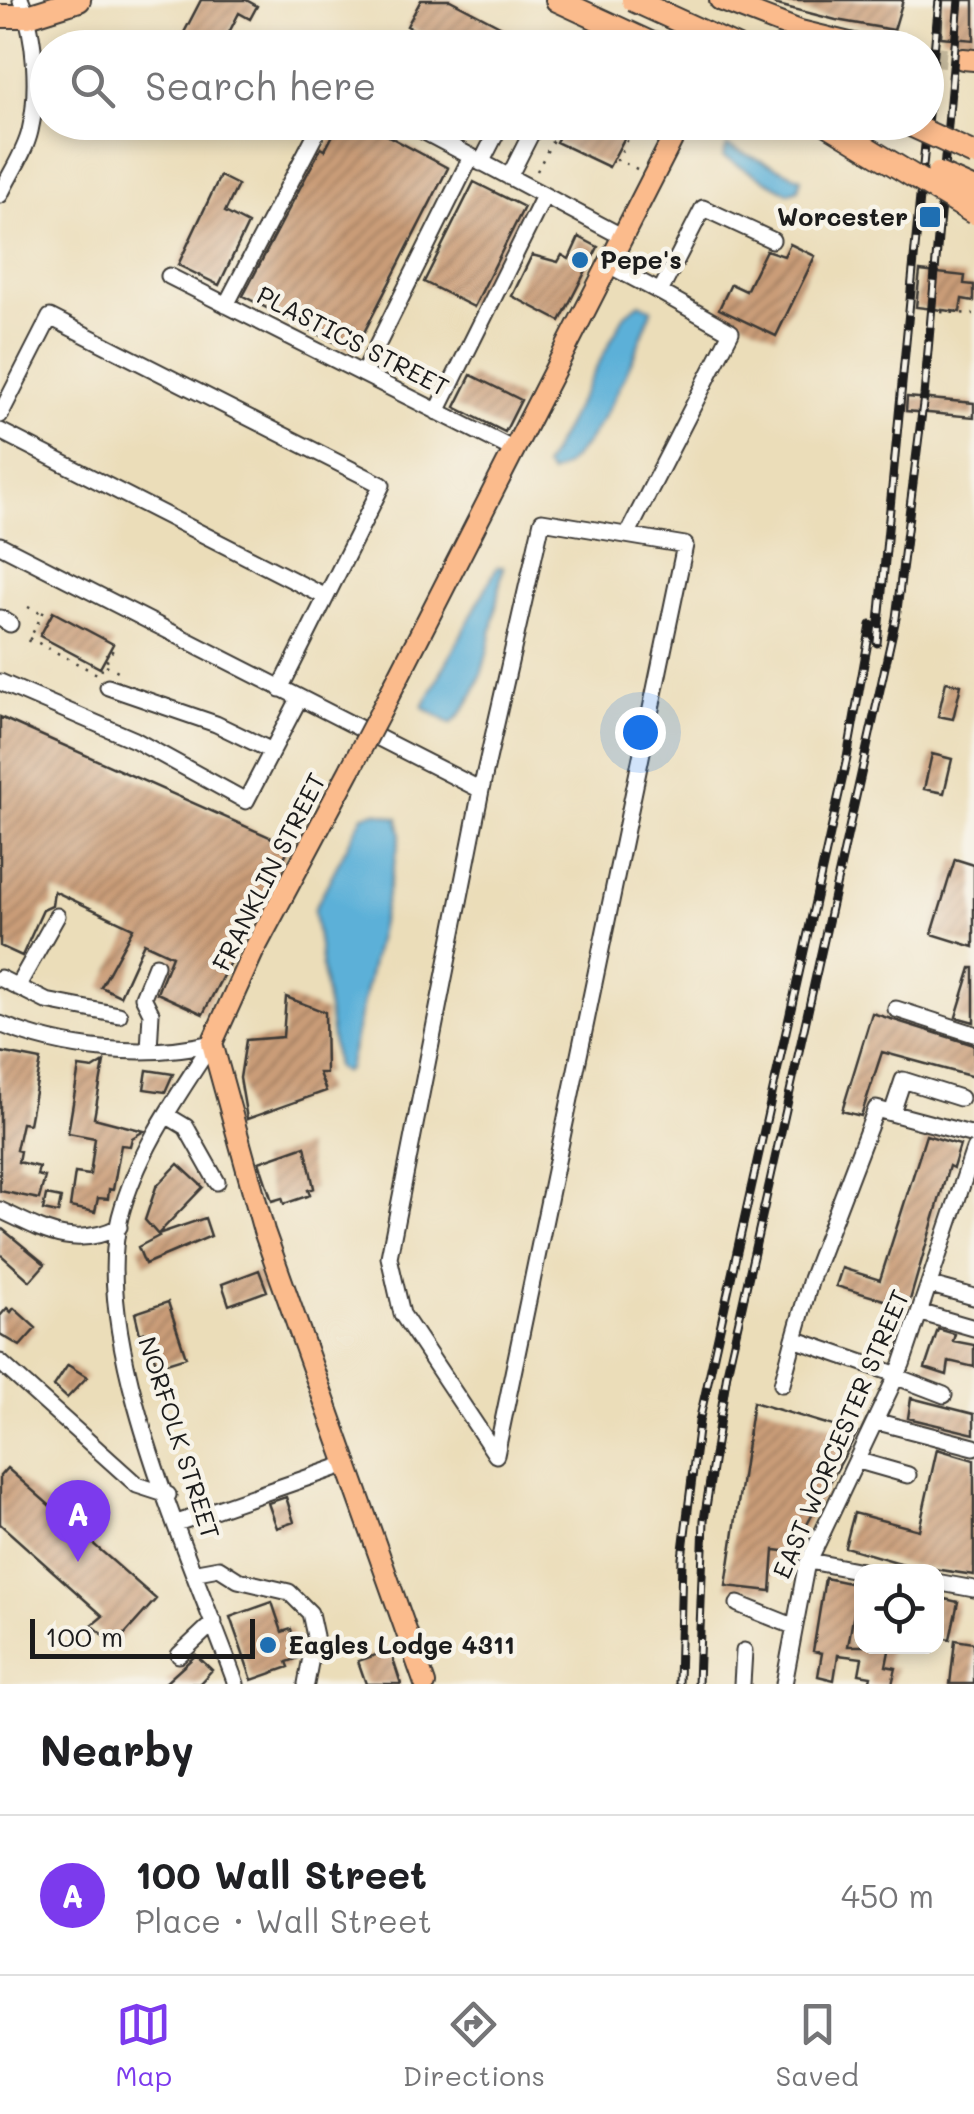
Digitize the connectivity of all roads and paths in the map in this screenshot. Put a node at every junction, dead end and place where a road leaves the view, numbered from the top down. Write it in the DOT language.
graph roads {
  1 [pos="78,0"];
  2 [pos="535,0"];
  3 [pos="557,0"];
  4 [pos="633,0"];
  5 [pos="722,0"];
  6 [pos="24,8"];
  7 [pos="0,16"];
  8 [pos="621,30"];
  9 [pos="623,30"];
  10 [pos="699,30"];
  11 [pos="716,30"];
  12 [pos="797,30"];
  13 [pos="30,45"];
  14 [pos="30,132"];
  15 [pos="313,140"];
  16 [pos="439,140"];
  17 [pos="490,140"];
  18 [pos="528,140"];
  19 [pos="553,140"];
  20 [pos="628,140"];
  21 [pos="672,140"];
  22 [pos="854,140"];
  23 [pos="864,140"];
  24 [pos="943,140"];
  25 [pos="974,154"];
  26 [pos="476,160"];
  27 [pos="640,171"];
  28 [pos="508,177"];
  29 [pos="534,177"];
  30 [pos="974,190"];
  31 [pos="0,195"];
  32 [pos="544,196"];
  33 [pos="974,213"];
  34 [pos="623,238"];
  35 [pos="772,240"];
  36 [pos="608,265"];
  37 [pos="169,276"];
  38 [pos="660,292"];
  39 [pos="226,305"];
  40 [pos="941,312"];
  41 [pos="974,314"];
  42 [pos="362,374"];
  43 [pos="437,412"];
  44 [pos="0,416"];
  45 [pos="0,431"];
  46 [pos="514,450"];
  47 [pos="627,535"];
  48 [pos="0,545"];
  49 [pos="326,597"];
  50 [pos="28,607"];
  51 [pos="116,644"];
  52 [pos="105,665"];
  53 [pos="120,672"];
  54 [pos="0,682"];
  55 [pos="108,686"];
  56 [pos="280,689"];
  57 [pos="299,699"];
  58 [pos="272,752"];
  59 [pos="481,790"];
  60 [pos="57,916"];
  61 [pos="156,965"];
  62 [pos="0,978"];
  63 [pos="17,987"];
  64 [pos="896,1009"];
  65 [pos="119,1015"];
  66 [pos="0,1024"];
  67 [pos="974,1034"];
  68 [pos="212,1043"];
  69 [pos="148,1050"];
  70 [pos="960,1098"];
  71 [pos="892,1113"];
  72 [pos="166,1115"];
  73 [pos="974,1136"];
  74 [pos="974,1149"];
  75 [pos="217,1182"];
  76 [pos="968,1186"];
  77 [pos="0,1210"];
  78 [pos="119,1227"];
  79 [pos="931,1285"];
  80 [pos="974,1298"];
  81 [pos="922,1313"];
  82 [pos="974,1328"];
  83 [pos="794,1339"];
  84 [pos="0,1362"];
  85 [pos="898,1376"];
  86 [pos="782,1384"];
  87 [pos="944,1396"];
  88 [pos="878,1422"];
  89 [pos="974,1447"];
  90 [pos="859,1461"];
  91 [pos="347,1464"];
  92 [pos="908,1475"];
  93 [pos="168,1495"];
  94 [pos="177,1523"];
  95 [pos="809,1561"];
  96 [pos="854,1570"];
  97 [pos="196,1572"];
  98 [pos="944,1583"];
  99 [pos="974,1589"];
  100 [pos="738,1604"];
  101 [pos="214,1622"];
  102 [pos="793,1626"];
  103 [pos="744,1651"];
  104 [pos="179,1655"];
  105 [pos="236,1684"];
  106 [pos="306,1684"];
  107 [pos="425,1684"];
  108 [pos="742,1684"];
  109 [pos="784,1684"];
  1 -- 6 [label="highway"];
  2 -- 8 [label="highway"];
  3 -- 9 [label="highway"];
  4 -- 10 [label="highway, bridge"];
  5 -- 11 [label="main road"];
  5 -- 12 [label="main road"];
  6 -- 7 [label="highway"];
  6 -- 13 [label="street"];
  14 -- 31 [label="street"];
  15 -- 39 [label="street"];
  16 -- 26 [label="street"];
  17 -- 26 [label="street"];
  18 -- 28 [label="street"];
  19 -- 29 [label="path"];
  20 -- 27 [label="path"];
  21 -- 34 [label="main road, FRANKLIN STREET"];
  22 -- 33 [label="highway, bridge"];
  23 -- 30 [label="highway, bridge"];
  24 -- 25 [label="highway, bridge"];
  26 -- 28 [label="street"];
  26 -- 42 [label="street"];
  28 -- 32 [label="street"];
  32 -- 34 [label="street"];
  32 -- 43 [label="street"];
  34 -- 36 [label="main road, FRANKLIN STREET"];
  35 -- 38 [label="street"];
  36 -- 38 [label="street"];
  36 -- 46 [label="main road, FRANKLIN STREET"];
  37 -- 39 [label="street, PLASTICS STREET"];
  38 -- 47 [label="street"];
  39 -- 42 [label="street, PLASTICS STREET"];
  40 -- 41 [label="path"];
  42 -- 43 [label="street, PLASTICS STREET"];
  43 -- 46 [label="street, PLASTICS STREET"];
  44 -- 49 [label="street"];
  45 -- 49 [label="street"];
  46 -- 68 [label="main road, FRANKLIN STREET, bridge"];
  47 -- 59 [label="street"];
  47 -- 59 [label="street"];
  48 -- 56 [label="street"];
  49 -- 56 [label="street"];
  50 -- 52 [label="path"];
  51 -- 52 [label="path"];
  52 -- 53 [label="path"];
  54 -- 58 [label="street"];
  55 -- 58 [label="street"];
  56 -- 57 [label="street"];
  57 -- 58 [label="street"];
  57 -- 59 [label="street"];
  60 -- 63 [label="street"];
  61 -- 69 [label="street"];
  62 -- 63 [label="street"];
  63 -- 65 [label="street"];
  64 -- 67 [label="street"];
  66 -- 69 [label="street"];
  68 -- 69 [label="street"];
  68 -- 72 [label="street, NORFOLK STREET"];
  68 -- 91 [label="main road"];
  70 -- 71 [label="street"];
  71 -- 73 [label="street"];
  71 -- 83 [label="street"];
  72 -- 75 [label="street"];
  72 -- 78 [label="street, NORFOLK STREET"];
  74 -- 76 [label="street, EAST WORCESTER STREET"];
  76 -- 79 [label="street, EAST WORCESTER STREET"];
  77 -- 78 [label="street"];
  78 -- 93 [label="street, NORFOLK STREET"];
  79 -- 80 [label="street"];
  79 -- 81 [label="street, EAST WORCESTER STREET"];
  81 -- 82 [label="street"];
  81 -- 85 [label="street, EAST WORCESTER STREET"];
  83 -- 85 [label="street"];
  83 -- 86 [label="street"];
  84 -- 93 [label="street"];
  85 -- 87 [label="street"];
  85 -- 88 [label="street, EAST WORCESTER STREET"];
  88 -- 89 [label="street"];
  88 -- 90 [label="street, EAST WORCESTER STREET"];
  90 -- 92 [label="street"];
  90 -- 95 [label="street, EAST WORCESTER STREET"];
  91 -- 94 [label="street"];
  91 -- 107 [label="main road"];
  93 -- 94 [label="street, NORFOLK STREET"];
  94 -- 97 [label="street, NORFOLK STREET"];
  95 -- 96 [label="street"];
  95 -- 102 [label="street, EAST WORCESTER STREET"];
  97 -- 101 [label="street, NORFOLK STREET"];
  97 -- 106 [label="street"];
  98 -- 99 [label="street"];
  100 -- 102 [label="street"];
  101 -- 104 [label="street"];
  101 -- 105 [label="street, NORFOLK STREET"];
  102 -- 109 [label="street, EAST WORCESTER STREET"];
  103 -- 108 [label="street"];
}
